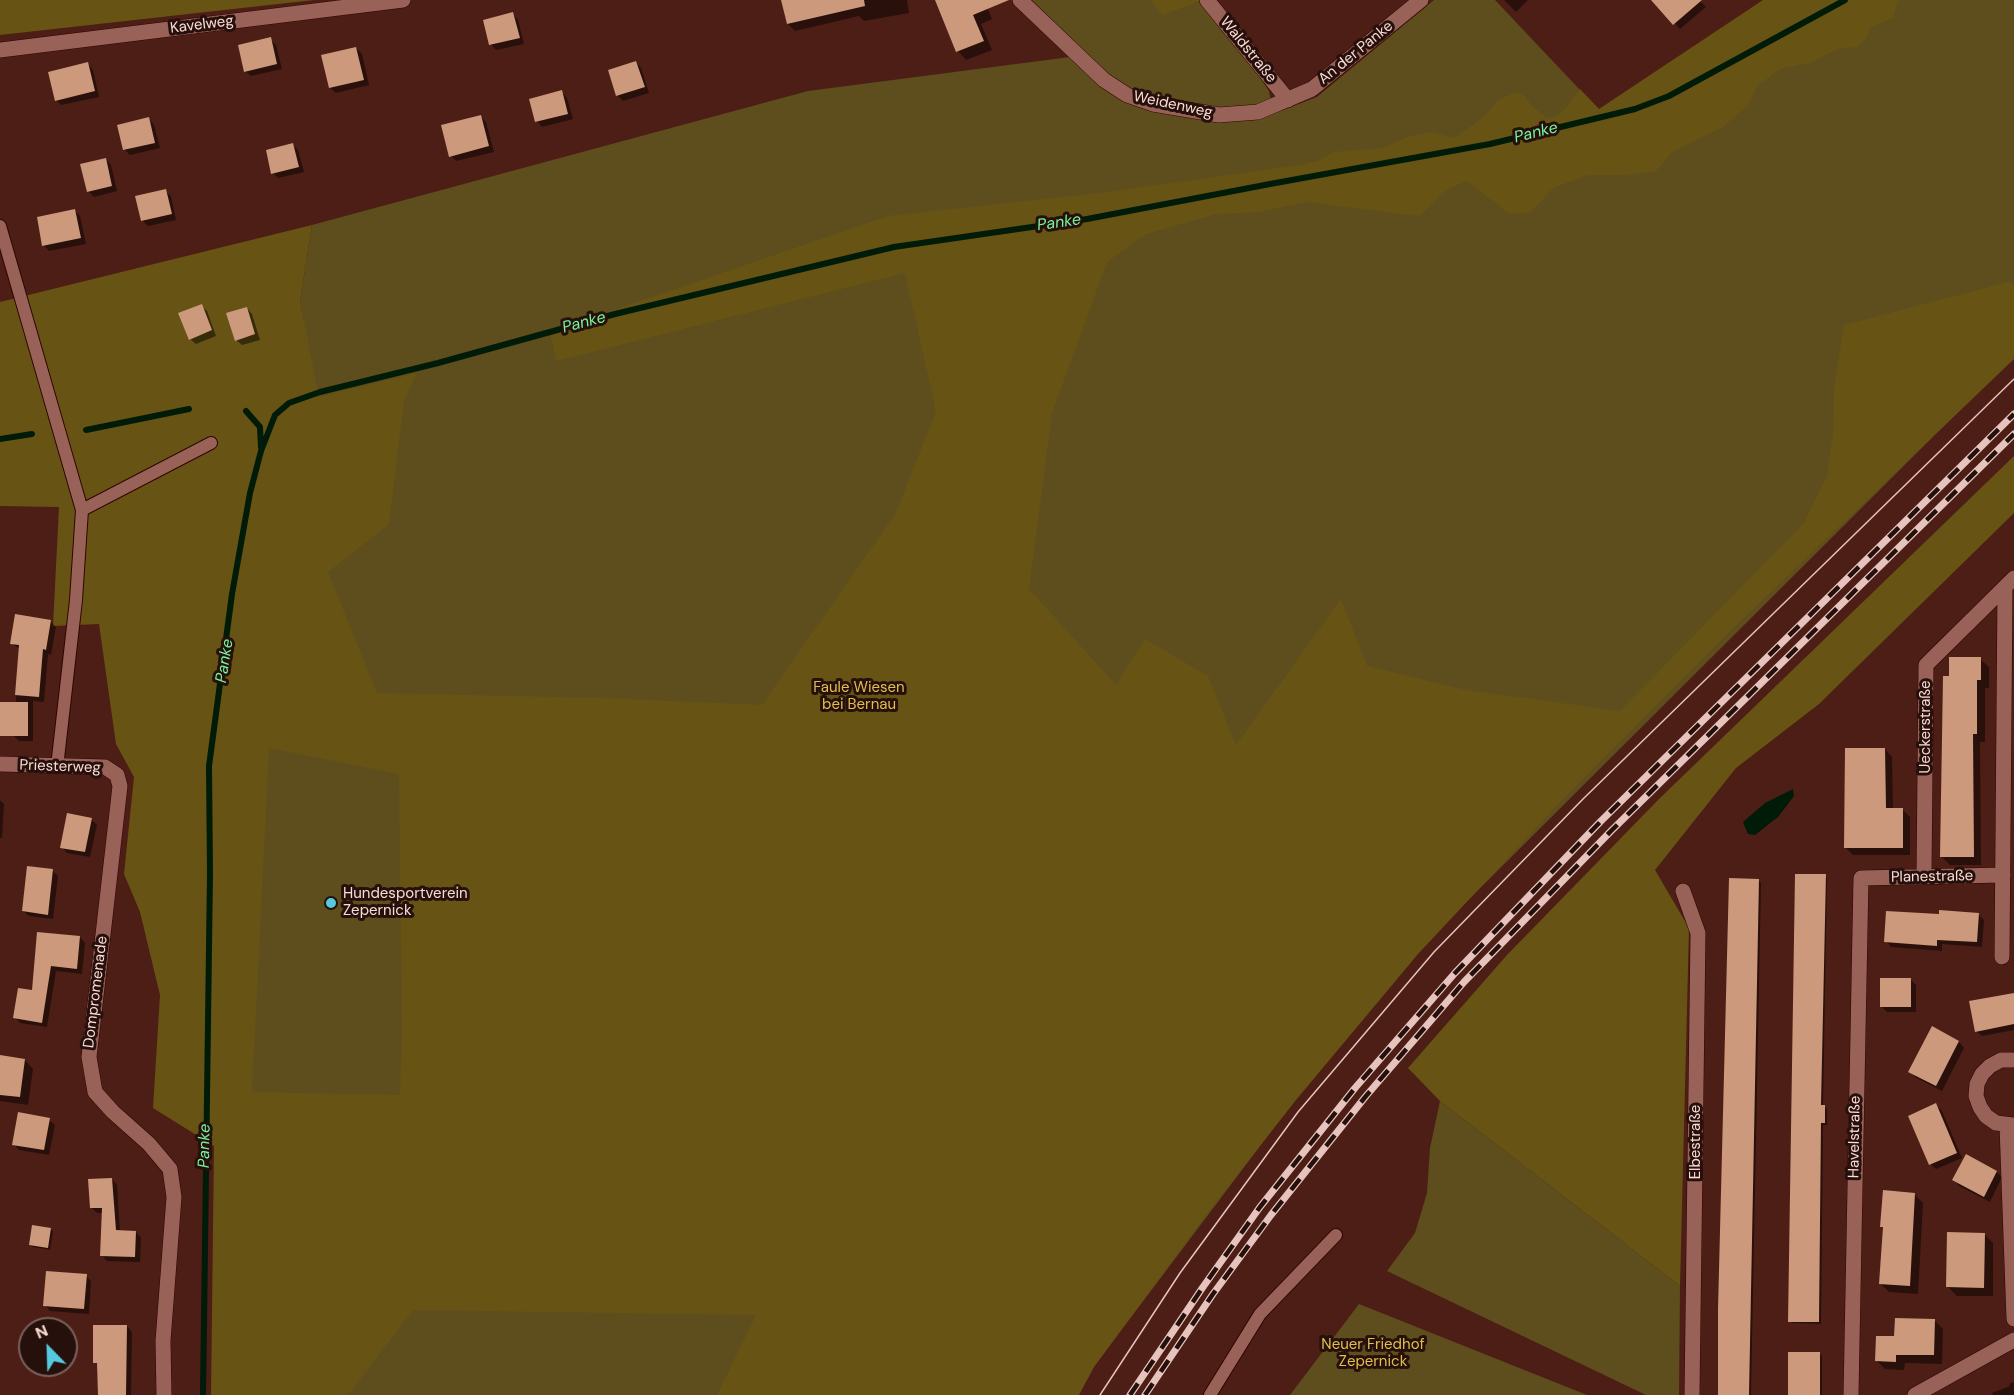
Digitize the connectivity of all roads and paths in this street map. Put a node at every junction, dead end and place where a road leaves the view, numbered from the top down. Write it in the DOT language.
graph roads {
  1 [pos="403,0"];
  2 [pos="1020,0"];
  3 [pos="1207,0"];
  4 [pos="1421,0"];
  5 [pos="0,50"];
  6 [pos="1288,100"];
  7 [pos="0,226"];
  8 [pos="211,443"];
  9 [pos="82,510"];
  10 [pos="2009,583"];
  11 [pos="0,764"];
  12 [pos="57,767"];
  13 [pos="117,775"];
  14 [pos="2003,875"];
  15 [pos="1924,876"];
  16 [pos="1861,878"];
  17 [pos="1683,891"];
  18 [pos="2002,957"];
  19 [pos="2014,1060"];
  20 [pos="2011,1126"];
  21 [pos="1335,1235"];
  22 [pos="2014,1319"];
  23 [pos="2014,1340"];
  24 [pos="164,1395"];
  25 [pos="1210,1395"];
  26 [pos="1692,1395"];
  27 [pos="1851,1395"];
  28 [pos="1916,1395"];
  1 -- 5 [label="street, Kavelweg"];
  2 -- 6 [label="street, Weidenweg"];
  3 -- 6 [label="street, Waldstraße"];
  4 -- 6 [label="street, An der Panke"];
  7 -- 9 [label="lane"];
  8 -- 9 [label="lane"];
  9 -- 12 [label="lane"];
  10 -- 14 [label="street"];
  10 -- 15 [label="street, Ueckerstraße"];
  11 -- 12 [label="street, Priesterweg"];
  12 -- 13 [label="street, Priesterweg"];
  13 -- 24 [label="street, Dompromenade"];
  14 -- 15 [label="street, Planestraße"];
  14 -- 18 [label="street"];
  15 -- 16 [label="street, Planestraße"];
  16 -- 27 [label="street, Havelstraße"];
  17 -- 26 [label="street, Elbestraße"];
  19 -- 20 [label="street"];
  20 -- 22 [label="street"];
  21 -- 25 [label="lane"];
  23 -- 28 [label="street"];
}
